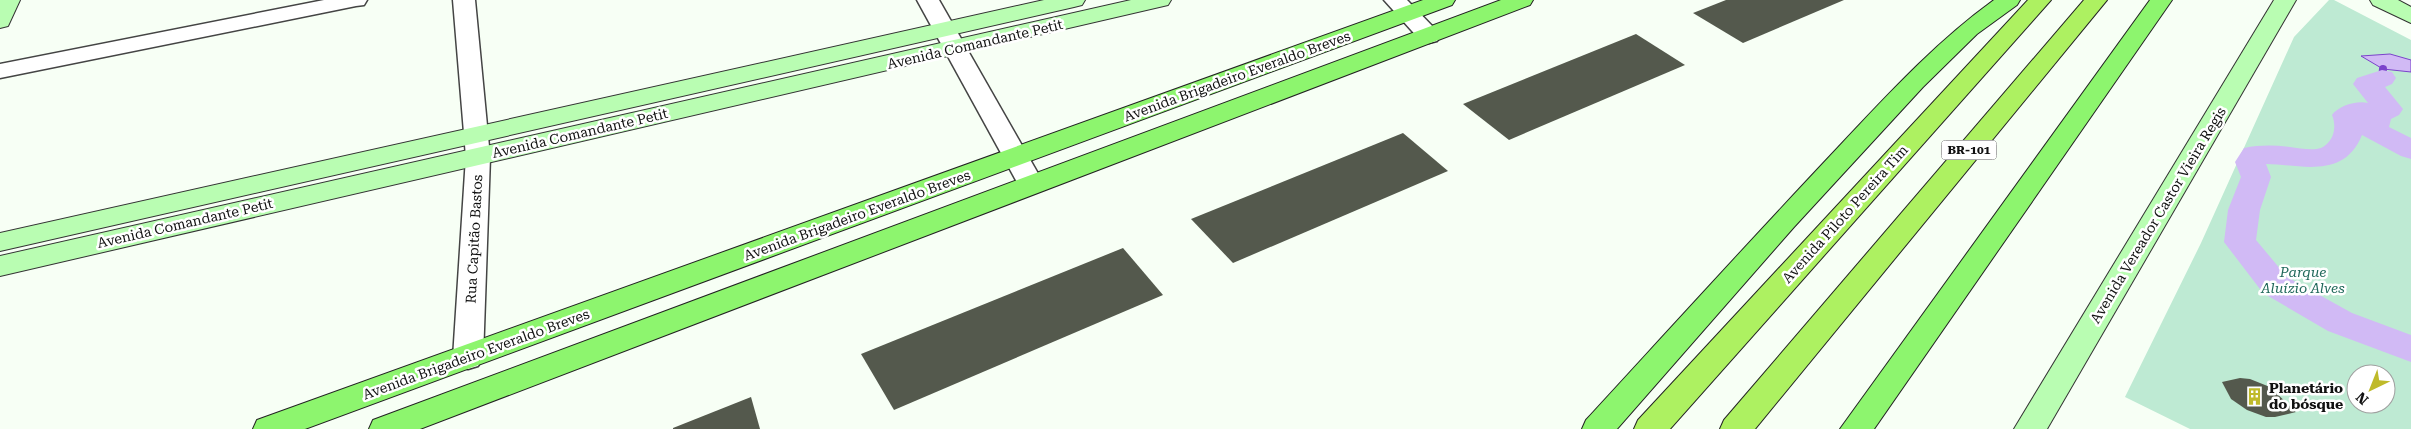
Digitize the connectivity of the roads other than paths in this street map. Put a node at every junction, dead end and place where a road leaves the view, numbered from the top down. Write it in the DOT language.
graph roads {
  1 [pos="9,0"];
  2 [pos="356,0"];
  3 [pos="464,0"];
  4 [pos="928,0"];
  5 [pos="1074,0"];
  6 [pos="1160,0"];
  7 [pos="1444,0"];
  8 [pos="1522,0"];
  9 [pos="2009,0"];
  10 [pos="2040,0"];
  11 [pos="2096,0"];
  12 [pos="2161,0"];
  13 [pos="2285,0"];
  14 [pos="2370,0"];
  15 [pos="1401,7"];
  16 [pos="2397,8"];
  17 [pos="0,21"];
  18 [pos="1429,36"];
  19 [pos="950,39"];
  20 [pos="0,71"];
  21 [pos="478,145"];
  22 [pos="1016,156"];
  23 [pos="1031,184"];
  24 [pos="0,242"];
  25 [pos="0,266"];
  26 [pos="468,358"];
  27 [pos="269,429"];
  28 [pos="384,429"];
  29 [pos="1598,429"];
  30 [pos="1650,429"];
  31 [pos="1736,429"];
  32 [pos="1856,429"];
  33 [pos="2030,429"];
  1 -- 17 [label="street"];
  2 -- 20 [label="street"];
  3 -- 21 [label="street, Rua Capitão Bastos"];
  4 -- 19 [label="street"];
  5 -- 19 [label="street, Avenida Comandante Petit"];
  6 -- 19 [label="street, Avenida Comandante Petit"];
  7 -- 15 [label="main road, Avenida Brigadeiro Everaldo Breves"];
  8 -- 18 [label="main road"];
  9 -- 29 [label="main road"];
  10 -- 30 [label="highway, Avenida Piloto Pereira Tim"];
  11 -- 31 [label="highway, BR-101"];
  12 -- 32 [label="main road"];
  13 -- 33 [label="street, Avenida Vereador Castor Vieira Regis"];
  14 -- 16 [label="street"];
  15 -- 18 [label="street"];
  15 -- 22 [label="main road, Avenida Brigadeiro Everaldo Breves"];
  18 -- 23 [label="main road"];
  19 -- 21 [label="street, Avenida Comandante Petit"];
  19 -- 22 [label="street"];
  21 -- 24 [label="street, Avenida Comandante Petit"];
  21 -- 25 [label="street, Avenida Comandante Petit"];
  21 -- 26 [label="street, Rua Capitão Bastos"];
  22 -- 23 [label="street"];
  22 -- 26 [label="main road, Avenida Brigadeiro Everaldo Breves"];
  23 -- 28 [label="main road"];
  26 -- 27 [label="main road, Avenida Brigadeiro Everaldo Breves"];
}
